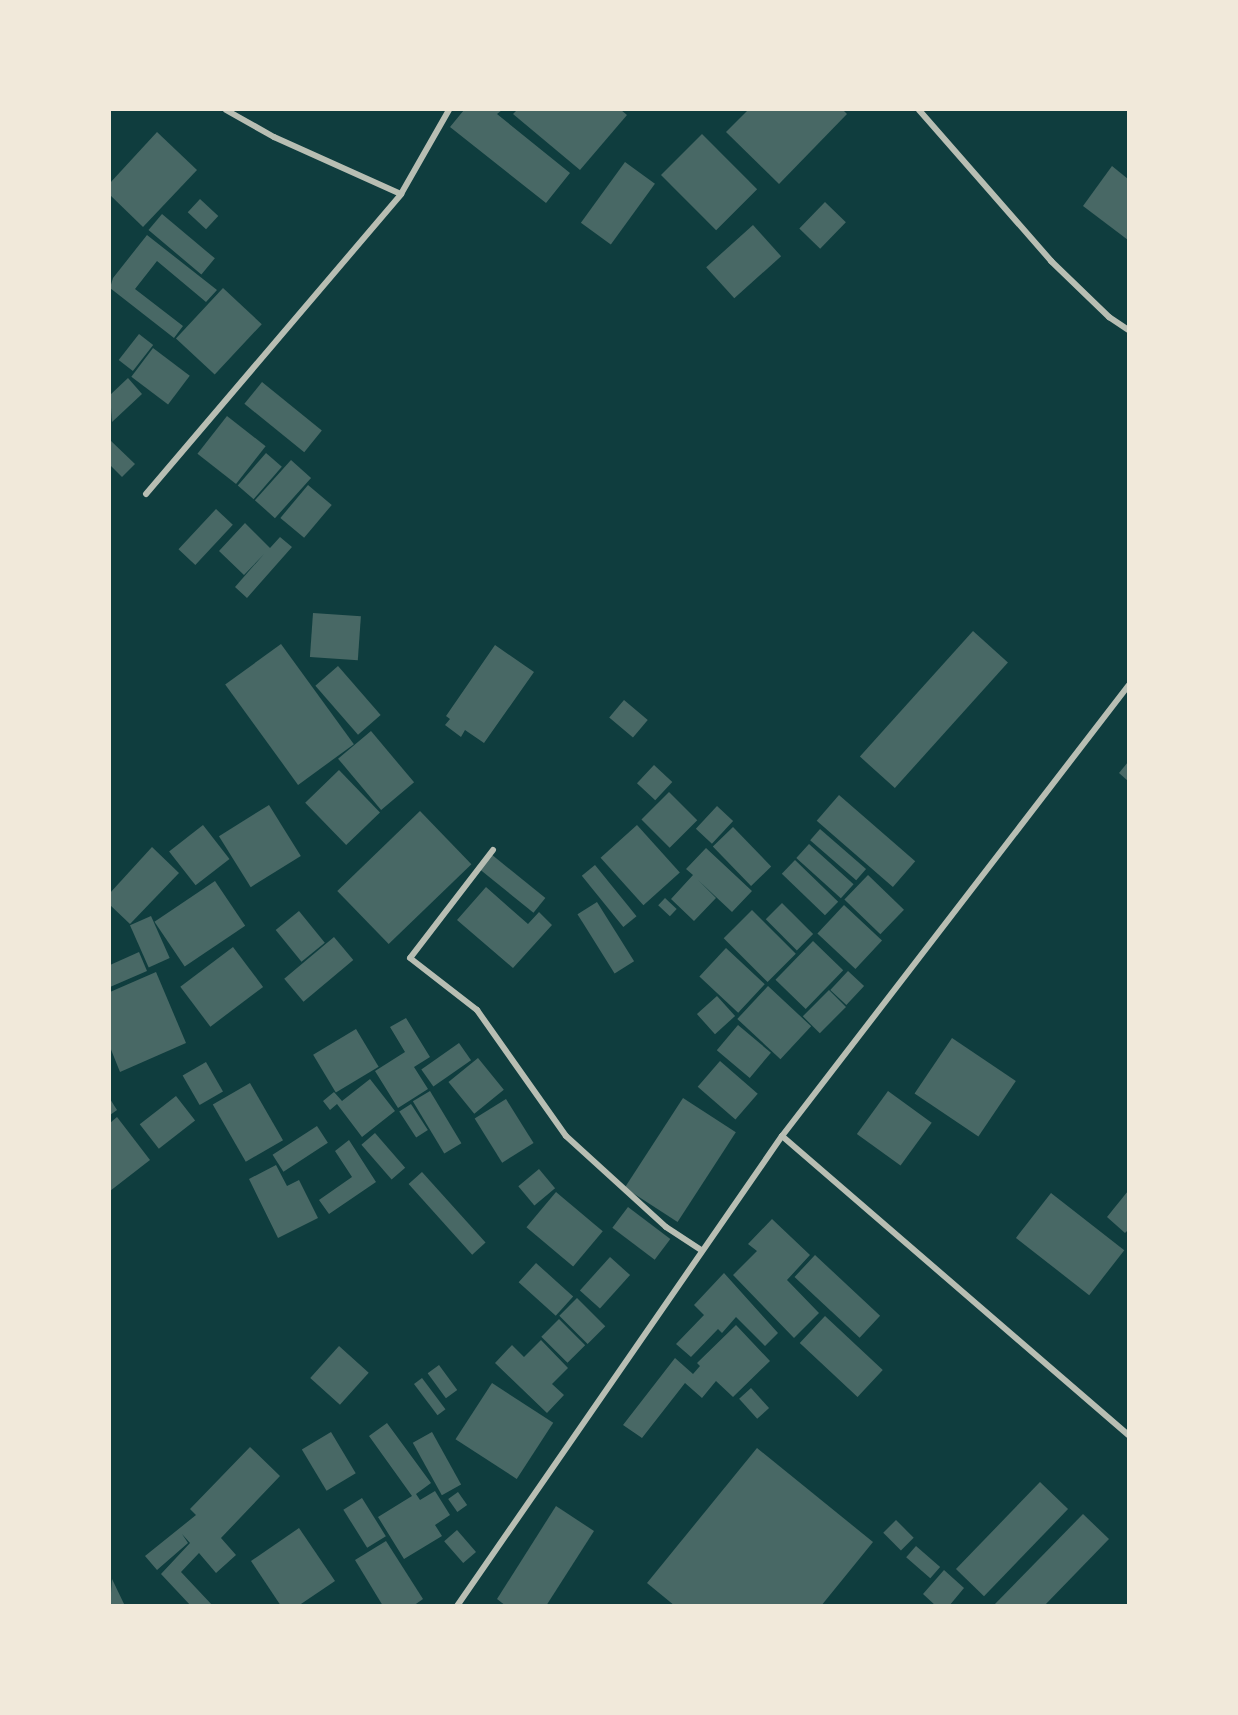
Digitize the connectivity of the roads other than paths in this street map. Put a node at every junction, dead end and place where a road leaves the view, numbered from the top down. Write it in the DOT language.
graph roads {
  1 [pos="226,110"];
  2 [pos="449,110"];
  3 [pos="919,110"];
  4 [pos="401,194"];
  5 [pos="1128,330"];
  6 [pos="146,494"];
  7 [pos="1128,686"];
  8 [pos="493,850"];
  9 [pos="782,1136"];
  10 [pos="701,1250"];
  11 [pos="1128,1435"];
  12 [pos="457,1605"];
  1 -- 4 [label="street"];
  2 -- 4 [label="street"];
  3 -- 5 [label="street"];
  4 -- 6 [label="street"];
  7 -- 9 [label="street"];
  8 -- 10 [label="street"];
  9 -- 10 [label="street"];
  9 -- 11 [label="street"];
  10 -- 12 [label="street"];
}
